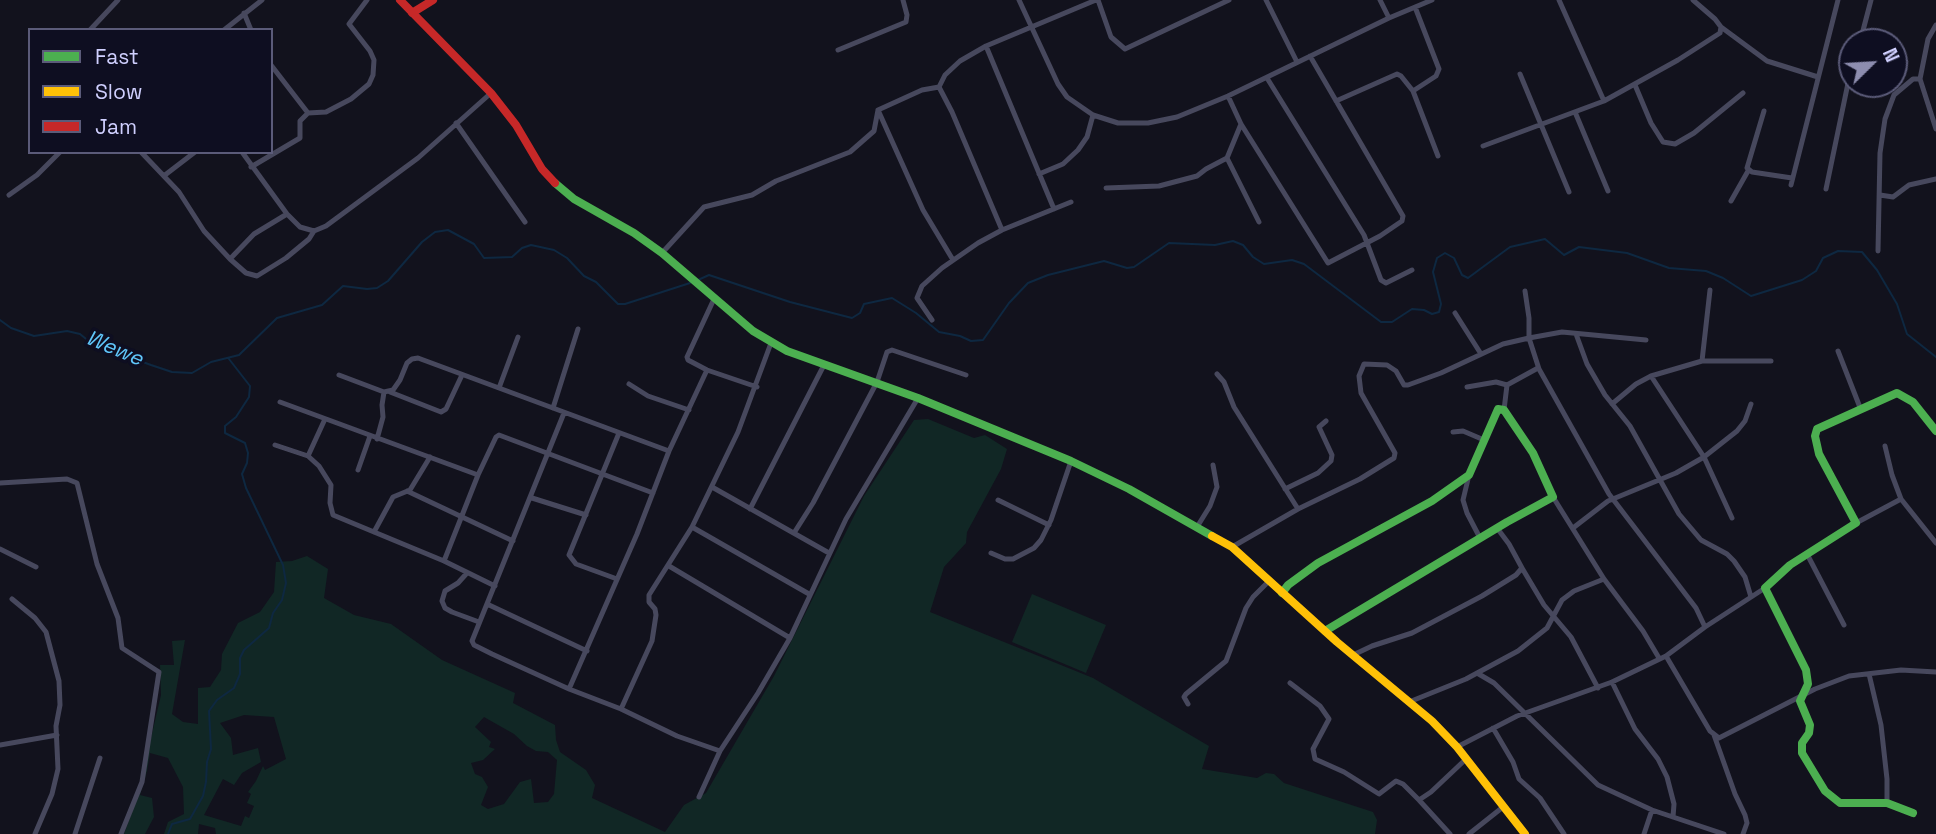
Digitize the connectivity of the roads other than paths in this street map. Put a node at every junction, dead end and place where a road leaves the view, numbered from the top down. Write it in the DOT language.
graph roads {
  1 [pos="118,0"];
  2 [pos="262,0"];
  3 [pos="368,0"];
  4 [pos="400,0"];
  5 [pos="433,0"];
  6 [pos="902,0"];
  7 [pos="1019,0"];
  8 [pos="1097,0"];
  9 [pos="1229,0"];
  10 [pos="1266,0"];
  11 [pos="1380,0"];
  12 [pos="1432,0"];
  13 [pos="1559,0"];
  14 [pos="1692,0"];
  15 [pos="1838,0"];
  16 [pos="1871,0"];
  17 [pos="1415,7"];
  18 [pos="244,13"];
  19 [pos="412,13"];
  20 [pos="1389,18"];
  21 [pos="1936,25"];
  22 [pos="1032,27"];
  23 [pos="1721,27"];
  24 [pos="92,28"];
  25 [pos="225,28"];
  26 [pos="250,28"];
  27 [pos="1864,28"];
  28 [pos="986,46"];
  29 [pos="838,50"];
  30 [pos="1310,55"];
  31 [pos="1297,62"];
  32 [pos="273,68"];
  33 [pos="1520,74"];
  34 [pos="1818,77"];
  35 [pos="1267,78"];
  36 [pos="1920,79"];
  37 [pos="1635,85"];
  38 [pos="939,88"];
  39 [pos="1413,91"];
  40 [pos="491,93"];
  41 [pos="1743,93"];
  42 [pos="1228,96"];
  43 [pos="1845,98"];
  44 [pos="1336,101"];
  45 [pos="1604,101"];
  46 [pos="878,110"];
  47 [pos="1764,111"];
  48 [pos="1575,112"];
  49 [pos="308,114"];
  50 [pos="1093,115"];
  51 [pos="456,123"];
  52 [pos="1241,124"];
  53 [pos="1540,126"];
  54 [pos="1936,129"];
  55 [pos="1483,146"];
  56 [pos="58,154"];
  57 [pos="143,154"];
  58 [pos="192,154"];
  59 [pos="243,154"];
  60 [pos="273,154"];
  61 [pos="273,154"];
  62 [pos="1438,156"];
  63 [pos="1227,158"];
  64 [pos="251,167"];
  65 [pos="1748,171"];
  66 [pos="1039,174"];
  67 [pos="165,175"];
  68 [pos="1936,179"];
  69 [pos="1106,188"];
  70 [pos="1826,189"];
  71 [pos="1608,191"];
  72 [pos="1569,192"];
  73 [pos="9,195"];
  74 [pos="1880,195"];
  75 [pos="1731,201"];
  76 [pos="1071,202"];
  77 [pos="1054,209"];
  78 [pos="287,214"];
  79 [pos="525,222"];
  80 [pos="1259,222"];
  81 [pos="314,230"];
  82 [pos="1002,230"];
  83 [pos="1366,244"];
  84 [pos="1878,251"];
  85 [pos="662,253"];
  86 [pos="230,259"];
  87 [pos="953,260"];
  88 [pos="1412,270"];
  89 [pos="1525,290"];
  90 [pos="1710,290"];
  91 [pos="714,299"];
  92 [pos="1455,313"];
  93 [pos="932,320"];
  94 [pos="578,329"];
  95 [pos="1576,334"];
  96 [pos="518,337"];
  97 [pos="1529,338"];
  98 [pos="1646,340"];
  99 [pos="771,343"];
  100 [pos="1838,351"];
  101 [pos="1481,354"];
  102 [pos="1702,361"];
  103 [pos="1770,361"];
  104 [pos="824,365"];
  105 [pos="1538,368"];
  106 [pos="707,370"];
  107 [pos="1217,374"];
  108 [pos="339,375"];
  109 [pos="462,375"];
  110 [pos="967,375"];
  111 [pos="1651,376"];
  112 [pos="877,383"];
  113 [pos="629,384"];
  114 [pos="1507,385"];
  115 [pos="757,387"];
  116 [pos="1468,387"];
  117 [pos="499,388"];
  118 [pos="386,391"];
  119 [pos="918,398"];
  120 [pos="279,402"];
  121 [pos="1612,404"];
  122 [pos="1751,404"];
  123 [pos="553,408"];
  124 [pos="689,410"];
  125 [pos="1504,410"];
  126 [pos="1861,410"];
  127 [pos="565,413"];
  128 [pos="325,419"];
  129 [pos="1326,421"];
  130 [pos="1936,431"];
  131 [pos="1452,432"];
  132 [pos="619,433"];
  133 [pos="370,436"];
  134 [pos="377,439"];
  135 [pos="1484,440"];
  136 [pos="275,445"];
  137 [pos="1885,446"];
  138 [pos="669,451"];
  139 [pos="548,455"];
  140 [pos="308,456"];
  141 [pos="430,457"];
  142 [pos="1704,457"];
  143 [pos="1071,461"];
  144 [pos="1213,465"];
  145 [pos="358,470"];
  146 [pos="478,475"];
  147 [pos="603,475"];
  148 [pos="1468,475"];
  149 [pos="1659,478"];
  150 [pos="0,483"];
  151 [pos="712,487"];
  152 [pos="1285,489"];
  153 [pos="407,491"];
  154 [pos="653,493"];
  155 [pos="1553,497"];
  156 [pos="532,498"];
  157 [pos="1613,499"];
  158 [pos="1901,499"];
  159 [pos="998,500"];
  160 [pos="750,509"];
  161 [pos="1298,509"];
  162 [pos="586,515"];
  163 [pos="461,517"];
  164 [pos="1732,518"];
  165 [pos="1856,523"];
  166 [pos="1049,525"];
  167 [pos="692,527"];
  168 [pos="1197,527"];
  169 [pos="1497,528"];
  170 [pos="1573,528"];
  171 [pos="374,532"];
  172 [pos="793,533"];
  173 [pos="1480,538"];
  174 [pos="513,541"];
  175 [pos="1936,543"];
  176 [pos="1232,547"];
  177 [pos="0,549"];
  178 [pos="829,553"];
  179 [pos="992,553"];
  180 [pos="1807,554"];
  181 [pos="444,561"];
  182 [pos="669,566"];
  183 [pos="36,567"];
  184 [pos="1521,568"];
  185 [pos="467,573"];
  186 [pos="617,579"];
  187 [pos="1604,579"];
  188 [pos="1269,581"];
  189 [pos="495,586"];
  190 [pos="1765,587"];
  191 [pos="1282,593"];
  192 [pos="809,594"];
  193 [pos="1751,597"];
  194 [pos="12,599"];
  195 [pos="487,604"];
  196 [pos="1553,615"];
  197 [pos="480,622"];
  198 [pos="1844,625"];
  199 [pos="1705,627"];
  200 [pos="1325,631"];
  201 [pos="790,638"];
  202 [pos="587,651"];
  203 [pos="1353,655"];
  204 [pos="1666,656"];
  205 [pos="1659,659"];
  206 [pos="1936,672"];
  207 [pos="1477,673"];
  208 [pos="1869,674"];
  209 [pos="1612,682"];
  210 [pos="1290,683"];
  211 [pos="1598,688"];
  212 [pos="569,689"];
  213 [pos="1800,698"];
  214 [pos="1409,702"];
  215 [pos="1188,704"];
  216 [pos="621,709"];
  217 [pos="1523,714"];
  218 [pos="1493,728"];
  219 [pos="57,735"];
  220 [pos="1714,735"];
  221 [pos="0,745"];
  222 [pos="1457,747"];
  223 [pos="720,751"];
  224 [pos="100,758"];
  225 [pos="1465,758"];
  226 [pos="699,797"];
  227 [pos="1419,800"];
  228 [pos="1886,803"];
  229 [pos="1503,807"];
  230 [pos="1652,810"];
  231 [pos="1913,813"];
  232 [pos="1673,817"];
  233 [pos="36,834"];
  234 [pos="75,834"];
  235 [pos="121,834"];
  236 [pos="1450,834"];
  237 [pos="1469,834"];
  238 [pos="1525,834"];
  239 [pos="1564,834"];
  240 [pos="1644,834"];
  241 [pos="1724,834"];
  242 [pos="1743,834"];
  1 -- 24 [label="street"];
  2 -- 18 [label="street"];
  3 -- 49 [label="street"];
  4 -- 19 [label="street"];
  5 -- 19 [label="street"];
  6 -- 29 [label="street"];
  7 -- 22 [label="street"];
  8 -- 9 [label="street"];
  8 -- 22 [label="street"];
  10 -- 31 [label="street"];
  11 -- 20 [label="street"];
  12 -- 17 [label="street"];
  13 -- 45 [label="street"];
  14 -- 23 [label="street"];
  15 -- 34 [label="street"];
  16 -- 27 [label="street"];
  17 -- 20 [label="street"];
  17 -- 39 [label="street"];
  18 -- 25 [label="street"];
  18 -- 26 [label="street"];
  19 -- 40 [label="street"];
  20 -- 30 [label="street"];
  21 -- 36 [label="street"];
  22 -- 28 [label="street"];
  22 -- 50 [label="street"];
  23 -- 34 [label="street"];
  23 -- 37 [label="street"];
  28 -- 38 [label="street"];
  28 -- 66 [label="street"];
  30 -- 31 [label="street"];
  30 -- 44 [label="street"];
  31 -- 35 [label="street"];
  32 -- 49 [label="street"];
  33 -- 53 [label="street"];
  34 -- 65 [label="street"];
  35 -- 42 [label="street"];
  35 -- 83 [label="street"];
  36 -- 54 [label="street"];
  36 -- 74 [label="street"];
  37 -- 41 [label="street"];
  37 -- 45 [label="street"];
  38 -- 46 [label="street"];
  38 -- 82 [label="street"];
  39 -- 44 [label="street"];
  39 -- 62 [label="street"];
  40 -- 51 [label="street"];
  40 -- 85 [label="street"];
  42 -- 50 [label="street"];
  42 -- 52 [label="street"];
  43 -- 70 [label="street"];
  44 -- 83 [label="street"];
  45 -- 48 [label="street"];
  46 -- 85 [label="street"];
  46 -- 87 [label="street"];
  47 -- 65 [label="street"];
  48 -- 53 [label="street"];
  48 -- 71 [label="street"];
  49 -- 61 [label="street"];
  50 -- 66 [label="street"];
  51 -- 79 [label="street"];
  51 -- 81 [label="street"];
  52 -- 63 [label="street"];
  52 -- 83 [label="street"];
  53 -- 55 [label="street"];
  53 -- 72 [label="street"];
  56 -- 73 [label="street"];
  57 -- 67 [label="street"];
  58 -- 67 [label="street"];
  59 -- 64 [label="street"];
  60 -- 64 [label="street"];
  63 -- 69 [label="street"];
  63 -- 80 [label="street"];
  64 -- 78 [label="street"];
  65 -- 75 [label="street"];
  66 -- 77 [label="street"];
  67 -- 86 [label="street"];
  68 -- 74 [label="street"];
  74 -- 84 [label="street"];
  76 -- 77 [label="street"];
  77 -- 82 [label="street"];
  78 -- 81 [label="street"];
  78 -- 86 [label="street"];
  81 -- 86 [label="street"];
  82 -- 87 [label="street"];
  83 -- 88 [label="street"];
  85 -- 91 [label="street"];
  87 -- 93 [label="street"];
  89 -- 97 [label="street"];
  90 -- 102 [label="street"];
  91 -- 99 [label="street"];
  91 -- 106 [label="street"];
  92 -- 101 [label="street"];
  94 -- 123 [label="street"];
  95 -- 97 [label="street"];
  95 -- 98 [label="street"];
  95 -- 121 [label="street"];
  96 -- 117 [label="street"];
  97 -- 101 [label="street"];
  97 -- 105 [label="street"];
  99 -- 104 [label="street"];
  99 -- 115 [label="street"];
  100 -- 126 [label="street"];
  101 -- 161 [label="street"];
  102 -- 103 [label="street"];
  102 -- 111 [label="street"];
  104 -- 112 [label="street"];
  104 -- 160 [label="street"];
  105 -- 114 [label="street"];
  105 -- 157 [label="street"];
  106 -- 115 [label="street"];
  106 -- 124 [label="street"];
  107 -- 152 [label="street"];
  108 -- 118 [label="street"];
  109 -- 117 [label="street"];
  109 -- 118 [label="street"];
  109 -- 118 [label="street"];
  110 -- 112 [label="street"];
  111 -- 121 [label="street"];
  111 -- 142 [label="street"];
  112 -- 119 [label="street"];
  112 -- 172 [label="street"];
  113 -- 124 [label="street"];
  114 -- 116 [label="street"];
  114 -- 125 [label="street"];
  115 -- 151 [label="street"];
  117 -- 123 [label="street"];
  118 -- 134 [label="street"];
  119 -- 143 [label="street"];
  119 -- 178 [label="street"];
  120 -- 128 [label="street"];
  121 -- 149 [label="street"];
  122 -- 142 [label="street"];
  123 -- 127 [label="street"];
  124 -- 138 [label="street"];
  125 -- 135 [label="street"];
  125 -- 155 [label="street"];
  126 -- 130 [label="street"];
  126 -- 165 [label="street"];
  127 -- 132 [label="street"];
  127 -- 139 [label="street"];
  128 -- 133 [label="street"];
  128 -- 140 [label="street"];
  129 -- 152 [label="street"];
  131 -- 135 [label="street"];
  132 -- 138 [label="street"];
  132 -- 147 [label="street"];
  133 -- 134 [label="street"];
  133 -- 145 [label="street"];
  134 -- 141 [label="street"];
  135 -- 148 [label="street"];
  136 -- 140 [label="street"];
  137 -- 158 [label="street"];
  138 -- 154 [label="street"];
  139 -- 146 [label="street"];
  139 -- 147 [label="street"];
  139 -- 156 [label="street"];
  140 -- 171 [label="street"];
  141 -- 146 [label="street"];
  141 -- 153 [label="street"];
  142 -- 149 [label="street"];
  142 -- 164 [label="street"];
  143 -- 166 [label="street"];
  143 -- 168 [label="street"];
  144 -- 168 [label="street"];
  146 -- 163 [label="street"];
  147 -- 154 [label="street"];
  147 -- 162 [label="street"];
  148 -- 173 [label="street"];
  148 -- 191 [label="street"];
  149 -- 157 [label="street"];
  149 -- 193 [label="street"];
  150 -- 235 [label="street"];
  151 -- 160 [label="street"];
  151 -- 167 [label="street"];
  152 -- 161 [label="street"];
  153 -- 163 [label="street"];
  153 -- 171 [label="street"];
  154 -- 186 [label="street"];
  155 -- 169 [label="street"];
  155 -- 170 [label="street"];
  156 -- 162 [label="street"];
  156 -- 174 [label="street"];
  157 -- 170 [label="street"];
  157 -- 199 [label="street"];
  158 -- 165 [label="street"];
  158 -- 175 [label="street"];
  159 -- 166 [label="street"];
  160 -- 172 [label="street"];
  161 -- 176 [label="street"];
  162 -- 186 [label="street"];
  163 -- 174 [label="street"];
  163 -- 181 [label="street"];
  165 -- 180 [label="street"];
  166 -- 179 [label="street"];
  167 -- 182 [label="street"];
  167 -- 192 [label="street"];
  168 -- 176 [label="street"];
  169 -- 173 [label="street"];
  169 -- 184 [label="street"];
  170 -- 187 [label="street"];
  171 -- 181 [label="street"];
  172 -- 178 [label="street"];
  173 -- 200 [label="street"];
  174 -- 189 [label="street"];
  176 -- 188 [label="street"];
  177 -- 183 [label="street"];
  178 -- 192 [label="street"];
  180 -- 190 [label="street"];
  180 -- 198 [label="street"];
  181 -- 185 [label="street"];
  182 -- 201 [label="street"];
  182 -- 216 [label="street"];
  184 -- 196 [label="street"];
  184 -- 203 [label="street"];
  185 -- 189 [label="street"];
  185 -- 197 [label="street"];
  186 -- 202 [label="street"];
  187 -- 196 [label="street"];
  187 -- 205 [label="street"];
  188 -- 191 [label="street"];
  188 -- 215 [label="street"];
  189 -- 195 [label="street"];
  190 -- 193 [label="street"];
  190 -- 213 [label="street"];
  191 -- 200 [label="street"];
  192 -- 201 [label="street"];
  193 -- 199 [label="street"];
  194 -- 219 [label="street"];
  195 -- 197 [label="street"];
  195 -- 202 [label="street"];
  196 -- 207 [label="street"];
  196 -- 211 [label="street"];
  197 -- 212 [label="street"];
  199 -- 204 [label="street"];
  200 -- 203 [label="street"];
  201 -- 223 [label="street"];
  202 -- 212 [label="street"];
  203 -- 214 [label="street"];
  204 -- 205 [label="street"];
  204 -- 220 [label="street"];
  205 -- 209 [label="street"];
  206 -- 208 [label="street"];
  207 -- 214 [label="street"];
  207 -- 217 [label="street"];
  208 -- 213 [label="street"];
  208 -- 228 [label="street"];
  209 -- 211 [label="street"];
  209 -- 232 [label="street"];
  210 -- 227 [label="street"];
  211 -- 217 [label="street"];
  212 -- 216 [label="street"];
  213 -- 220 [label="street"];
  213 -- 228 [label="street"];
  214 -- 222 [label="street"];
  216 -- 223 [label="street"];
  217 -- 218 [label="street"];
  217 -- 230 [label="street"];
  218 -- 222 [label="street"];
  218 -- 239 [label="street"];
  219 -- 221 [label="street"];
  219 -- 233 [label="street"];
  220 -- 242 [label="street"];
  222 -- 225 [label="street"];
  223 -- 226 [label="street"];
  224 -- 234 [label="street"];
  225 -- 227 [label="street"];
  225 -- 229 [label="street"];
  227 -- 236 [label="street"];
  228 -- 231 [label="street"];
  229 -- 237 [label="street"];
  229 -- 238 [label="street"];
  230 -- 232 [label="street"];
  230 -- 240 [label="street"];
  232 -- 241 [label="street"];
}
